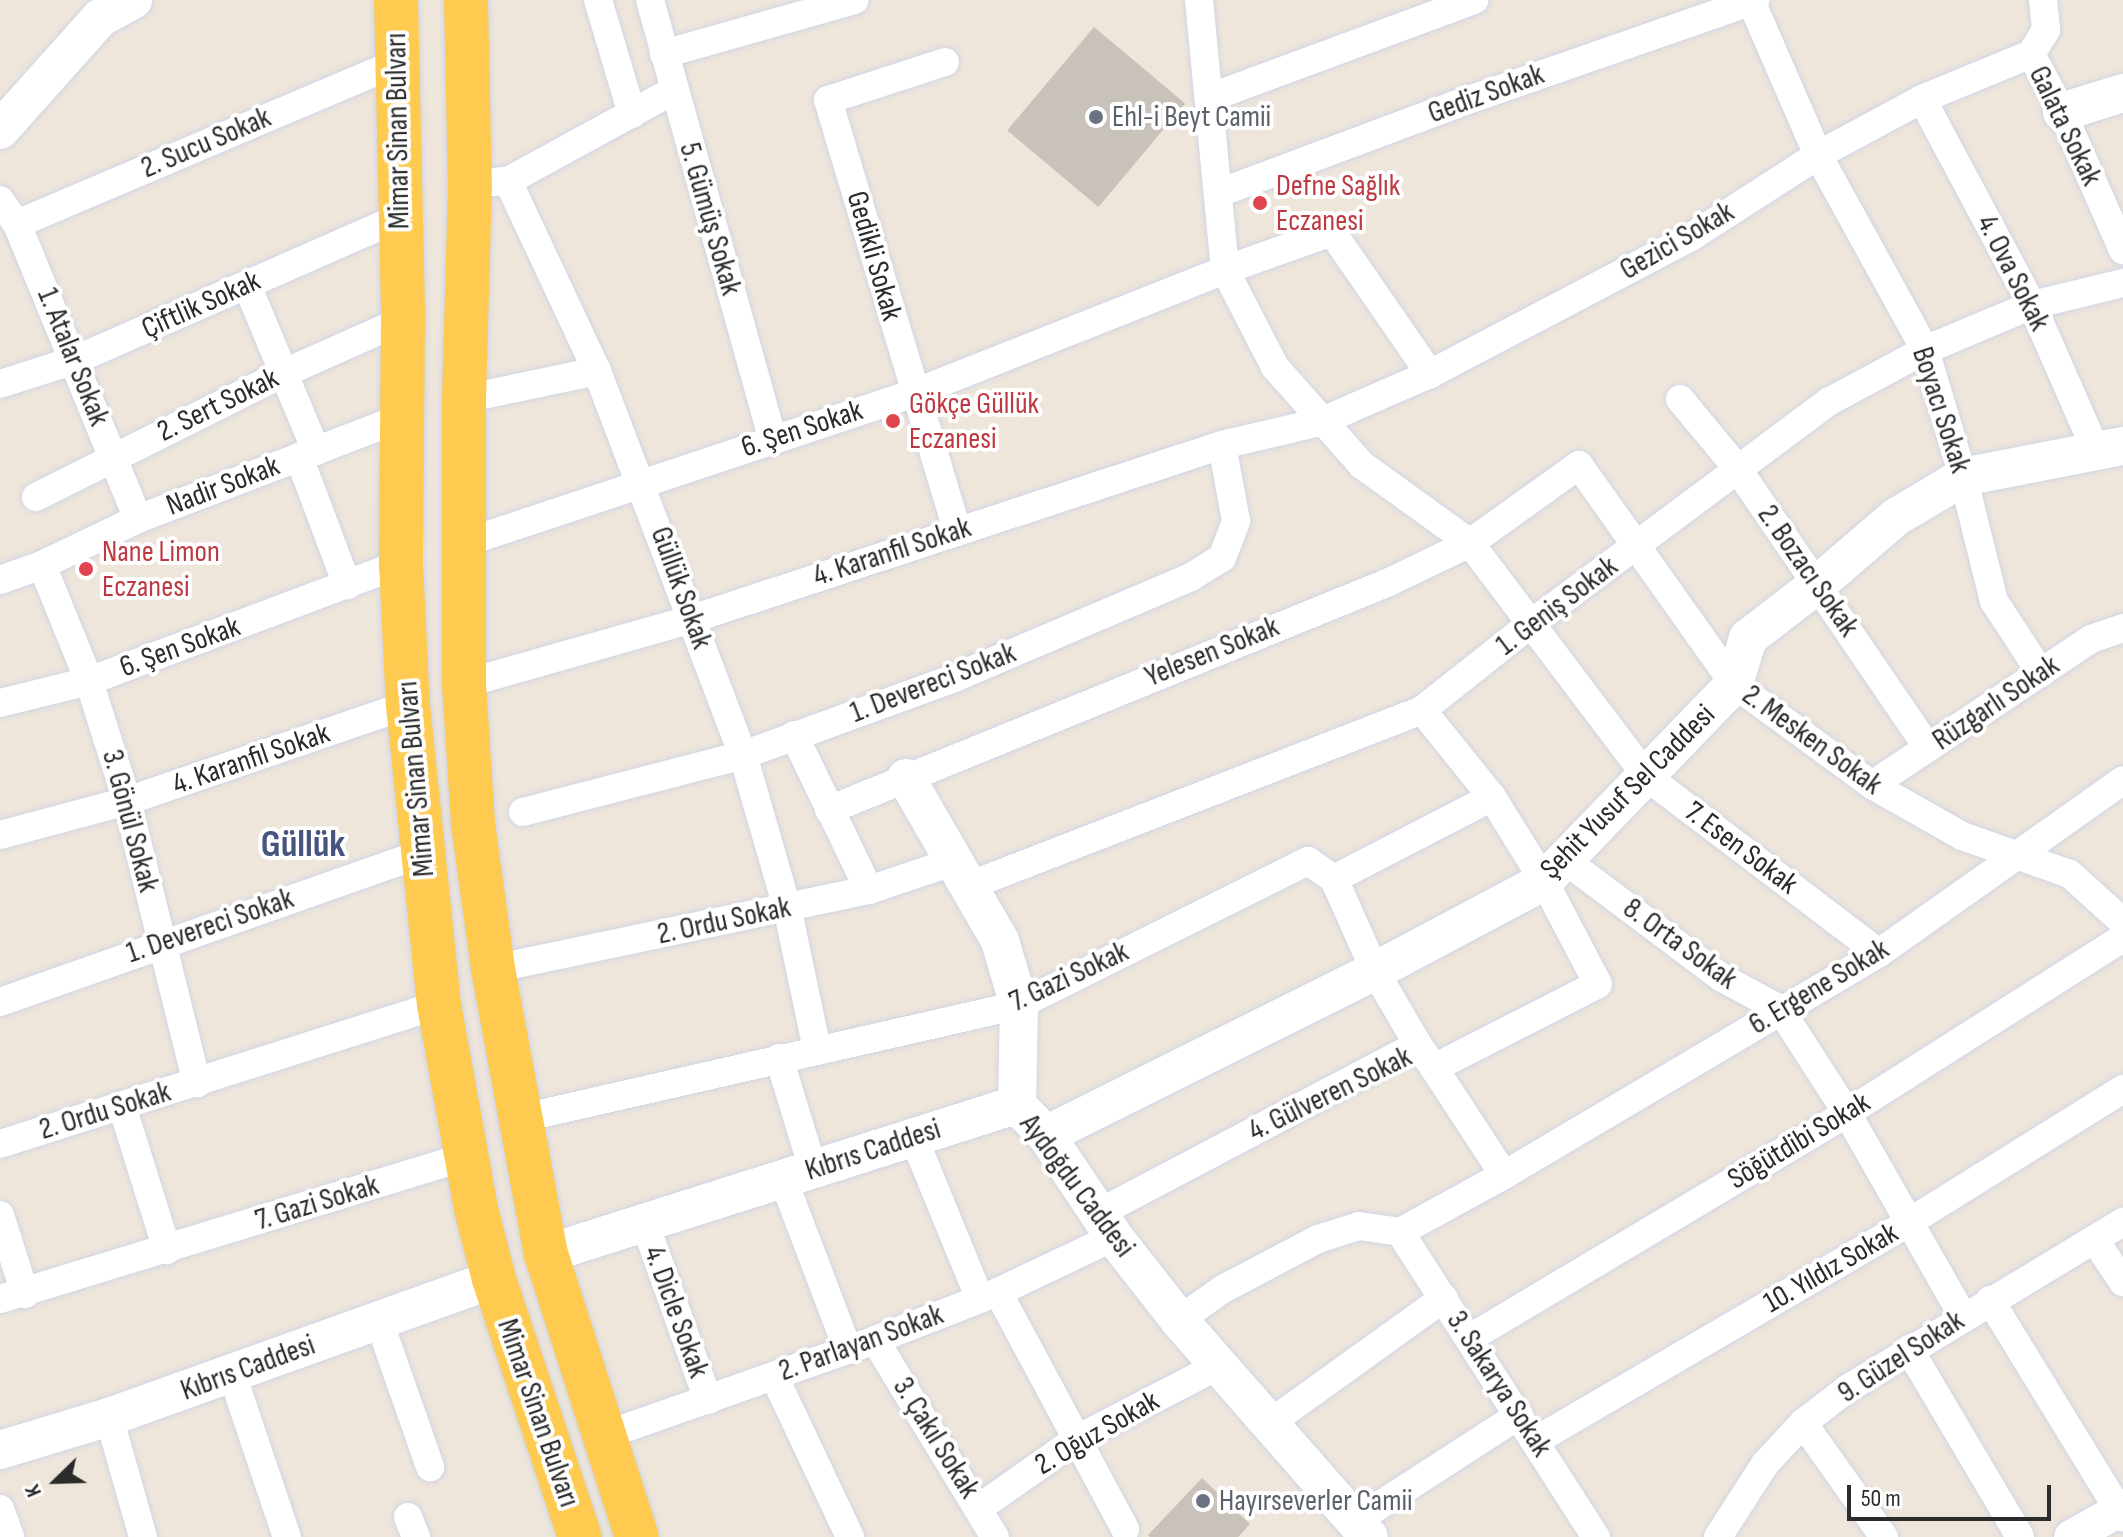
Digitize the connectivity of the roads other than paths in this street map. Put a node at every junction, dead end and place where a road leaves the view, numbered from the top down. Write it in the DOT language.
graph roads {
  1 [pos="396,0"];
  2 [pos="466,0"];
  3 [pos="598,0"];
  4 [pos="650,0"];
  5 [pos="855,0"];
  6 [pos="1199,0"];
  7 [pos="1474,0"];
  8 [pos="2043,0"];
  9 [pos="1742,2"];
  10 [pos="109,6"];
  11 [pos="664,54"];
  12 [pos="2031,54"];
  13 [pos="945,62"];
  14 [pos="396,63"];
  15 [pos="674,90"];
  16 [pos="2123,93"];
  17 [pos="1209,98"];
  18 [pos="1922,99"];
  19 [pos="2062,112"];
  20 [pos="632,114"];
  21 [pos="0,130"];
  22 [pos="1818,155"];
  23 [pos="489,182"];
  24 [pos="1219,193"];
  25 [pos="0,200"];
  26 [pos="2115,214"];
  27 [pos="399,218"];
  28 [pos="17,224"];
  29 [pos="2123,250"];
  30 [pos="1225,270"];
  31 [pos="2123,283"];
  32 [pos="247,285"];
  33 [pos="2032,305"];
  34 [pos="403,320"];
  35 [pos="1925,350"];
  36 [pos="75,360"];
  37 [pos="597,371"];
  38 [pos="284,373"];
  39 [pos="1430,374"];
  40 [pos="0,384"];
  41 [pos="914,393"];
  42 [pos="464,399"];
  43 [pos="1680,399"];
  44 [pos="404,417"];
  45 [pos="1320,422"];
  46 [pos="772,438"];
  47 [pos="1222,445"];
  48 [pos="2109,448"];
  49 [pos="307,454"];
  50 [pos="113,456"];
  51 [pos="1579,465"];
  52 [pos="1737,468"];
  53 [pos="1963,477"];
  54 [pos="642,485"];
  55 [pos="36,497"];
  56 [pos="138,519"];
  57 [pos="957,530"];
  58 [pos="464,543"];
  59 [pos="1470,543"];
  60 [pos="1636,546"];
  61 [pos="401,564"];
  62 [pos="42,565"];
  63 [pos="0,580"];
  64 [pos="1818,584"];
  65 [pos="347,585"];
  66 [pos="692,619"];
  67 [pos="1533,622"];
  68 [pos="2123,628"];
  69 [pos="2041,673"];
  70 [pos="89,681"];
  71 [pos="464,684"];
  72 [pos="1734,684"];
  73 [pos="0,703"];
  74 [pos="408,705"];
  75 [pos="1422,710"];
  76 [pos="794,735"];
  77 [pos="1928,748"];
  78 [pos="743,755"];
  79 [pos="1647,777"];
  80 [pos="906,778"];
  81 [pos="2123,780"];
  82 [pos="1872,785"];
  83 [pos="1492,797"];
  84 [pos="127,801"];
  85 [pos="829,810"];
  86 [pos="523,812"];
  87 [pos="0,835"];
  88 [pos="422,853"];
  89 [pos="2019,856"];
  90 [pos="1555,871"];
  91 [pos="959,874"];
  92 [pos="1334,879"];
  93 [pos="869,890"];
  94 [pos="787,907"];
  95 [pos="2123,922"];
  96 [pos="2123,938"];
  97 [pos="162,942"];
  98 [pos="1879,953"];
  99 [pos="493,969"];
  100 [pos="1375,971"];
  101 [pos="0,1002"];
  102 [pos="439,1005"];
  103 [pos="1019,1005"];
  104 [pos="1780,1009"];
  105 [pos="1418,1045"];
  106 [pos="817,1049"];
  107 [pos="779,1058"];
  108 [pos="1434,1068"];
  109 [pos="197,1083"];
  110 [pos="2123,1089"];
  111 [pos="1017,1105"];
  112 [pos="122,1106"];
  113 [pos="1847,1113"];
  114 [pos="518,1119"];
  115 [pos="1046,1135"];
  116 [pos="913,1136"];
  117 [pos="0,1144"];
  118 [pos="467,1156"];
  119 [pos="798,1174"];
  120 [pos="1504,1175"];
  121 [pos="0,1215"];
  122 [pos="1911,1221"];
  123 [pos="2123,1222"];
  124 [pos="645,1224"];
  125 [pos="1106,1225"];
  126 [pos="1400,1232"];
  127 [pos="2094,1239"];
  128 [pos="167,1250"];
  129 [pos="546,1254"];
  130 [pos="494,1279"];
  131 [pos="2123,1282"];
  132 [pos="989,1295"];
  133 [pos="13,1296"];
  134 [pos="1444,1298"];
  135 [pos="1990,1300"];
  136 [pos="1963,1316"];
  137 [pos="1179,1320"];
  138 [pos="379,1321"];
  139 [pos="1470,1338"];
  140 [pos="875,1340"];
  141 [pos="1909,1349"];
  142 [pos="848,1350"];
  143 [pos="1220,1365"];
  144 [pos="232,1374"];
  145 [pos="774,1376"];
  146 [pos="708,1400"];
  147 [pos="1519,1415"];
  148 [pos="109,1417"];
  149 [pos="1270,1423"];
  150 [pos="1803,1423"];
  151 [pos="603,1436"];
  152 [pos="1077,1439"];
  153 [pos="1535,1441"];
  154 [pos="0,1450"];
  155 [pos="430,1467"];
  156 [pos="979,1508"];
  157 [pos="0,1509"];
  158 [pos="2122,1512"];
  159 [pos="1125,1529"];
  160 [pos="1363,1529"];
  161 [pos="1585,1533"];
  162 [pos="1727,1533"];
  163 [pos="10,1537"];
  164 [pos="143,1537"];
  165 [pos="287,1537"];
  166 [pos="580,1537"];
  167 [pos="637,1537"];
  168 [pos="850,1537"];
  169 [pos="995,1537"];
  170 [pos="1884,1537"];
  171 [pos="2020,1537"];
  172 [pos="2071,1537"];
  1 -- 14 [label="main road, Mimar Sinan Bulvarı"];
  2 -- 23 [label="main road, Mimar Sinan Bulvarı"];
  3 -- 20 [label="street"];
  4 -- 11 [label="street, 5. Gümüş Sokak"];
  5 -- 11 [label="street"];
  6 -- 17 [label="street"];
  7 -- 17 [label="street"];
  8 -- 12 [label="street, Galata Sokak"];
  9 -- 22 [label="street, Boyacı Sokak"];
  9 -- 24 [label="street, Gediz Sokak"];
  10 -- 21 [label="main road"];
  11 -- 15 [label="street, 5. Gümüş Sokak"];
  12 -- 18 [label="street, Gezici Sokak"];
  12 -- 19 [label="street, Galata Sokak"];
  13 -- 41 [label="street, Gedikli Sokak"];
  14 -- 27 [label="main road, Mimar Sinan Bulvarı"];
  14 -- 28 [label="street, 2. Sucu Sokak"];
  15 -- 20 [label="street"];
  15 -- 46 [label="street, 5. Gümüş Sokak"];
  16 -- 19 [label="main road"];
  17 -- 24 [label="street"];
  18 -- 22 [label="street, Gezici Sokak"];
  18 -- 33 [label="street, 4. Ova Sokak"];
  19 -- 26 [label="street, Galata Sokak"];
  20 -- 23 [label="street"];
  22 -- 35 [label="street, Boyacı Sokak"];
  22 -- 39 [label="street, Gezici Sokak"];
  23 -- 37 [label="street, Güllük Sokak"];
  23 -- 42 [label="main road, Mimar Sinan Bulvarı"];
  24 -- 30 [label="street"];
  25 -- 28 [label="street, 1. Atalar Sokak"];
  26 -- 29 [label="street, Galata Sokak"];
  27 -- 32 [label="street, Çiftlik Sokak"];
  27 -- 34 [label="main road, Mimar Sinan Bulvarı"];
  28 -- 36 [label="street, 1. Atalar Sokak"];
  30 -- 39 [label="street, 6. Şen Sokak"];
  30 -- 41 [label="street, 6. Şen Sokak"];
  30 -- 45 [label="street, 7. Esen Sokak"];
  31 -- 33 [label="street, 1. Geniş Sokak"];
  32 -- 36 [label="street, Çiftlik Sokak"];
  32 -- 38 [label="street"];
  33 -- 35 [label="street, 1. Geniş Sokak"];
  33 -- 48 [label="street, 4. Ova Sokak"];
  34 -- 38 [label="street, 2. Sert Sokak"];
  34 -- 44 [label="main road, Mimar Sinan Bulvarı"];
  35 -- 52 [label="street, 1. Geniş Sokak"];
  35 -- 53 [label="street, Boyacı Sokak"];
  36 -- 40 [label="street, Çiftlik Sokak"];
  36 -- 50 [label="street, 1. Atalar Sokak"];
  37 -- 42 [label="street"];
  37 -- 54 [label="street, Güllük Sokak"];
  38 -- 49 [label="street"];
  38 -- 50 [label="street, 2. Sert Sokak"];
  39 -- 45 [label="street, Gezici Sokak"];
  41 -- 46 [label="street, 6. Şen Sokak"];
  41 -- 57 [label="street, Gedikli Sokak"];
  42 -- 58 [label="main road, Mimar Sinan Bulvarı"];
  43 -- 52 [label="street, 2. Bozacı Sokak"];
  44 -- 49 [label="street, Nadir Sokak"];
  44 -- 61 [label="main road, Mimar Sinan Bulvarı"];
  45 -- 47 [label="street, 4. Karanfil Sokak"];
  45 -- 59 [label="street, 7. Esen Sokak"];
  46 -- 54 [label="street, 6. Şen Sokak"];
  47 -- 57 [label="street, 4. Karanfil Sokak"];
  47 -- 76 [label="street, 1. Devereci Sokak"];
  48 -- 53 [label="main road, Şehit Yusuf Sel Caddesi"];
  49 -- 56 [label="street, Nadir Sokak"];
  49 -- 65 [label="street"];
  50 -- 55 [label="street, 2. Sert Sokak"];
  50 -- 56 [label="street, 1. Atalar Sokak"];
  51 -- 59 [label="street, Yelesen Sokak"];
  51 -- 60 [label="street, 2. Mesken Sokak"];
  52 -- 60 [label="street, 1. Geniş Sokak"];
  52 -- 64 [label="street, 2. Bozacı Sokak"];
  53 -- 64 [label="main road, Şehit Yusuf Sel Caddesi"];
  53 -- 69 [label="street, Boyacı Sokak"];
  54 -- 58 [label="street, 6. Şen Sokak"];
  54 -- 66 [label="street, Güllük Sokak"];
  56 -- 62 [label="street, Nadir Sokak"];
  57 -- 66 [label="street, 4. Karanfil Sokak"];
  58 -- 71 [label="main road, Mimar Sinan Bulvarı"];
  59 -- 67 [label="street, 7. Esen Sokak"];
  59 -- 80 [label="street, Yelesen Sokak"];
  60 -- 67 [label="street, 1. Geniş Sokak"];
  60 -- 72 [label="street, 2. Mesken Sokak"];
  61 -- 65 [label="street, 6. Şen Sokak"];
  61 -- 74 [label="main road, Mimar Sinan Bulvarı"];
  62 -- 63 [label="street, Nadir Sokak"];
  62 -- 70 [label="street, 3. Gönül Sokak"];
  64 -- 72 [label="main road, Şehit Yusuf Sel Caddesi"];
  64 -- 77 [label="street, 2. Bozacı Sokak"];
  65 -- 70 [label="street, 6. Şen Sokak"];
  66 -- 71 [label="street, 4. Karanfil Sokak"];
  66 -- 78 [label="street, Güllük Sokak"];
  67 -- 75 [label="street, 1. Geniş Sokak"];
  67 -- 79 [label="street, 7. Esen Sokak"];
  68 -- 69 [label="street, Rüzgarlı Sokak"];
  69 -- 77 [label="street, Rüzgarlı Sokak"];
  70 -- 73 [label="street, 6. Şen Sokak"];
  70 -- 84 [label="street, 3. Gönül Sokak"];
  71 -- 99 [label="main road, Mimar Sinan Bulvarı"];
  72 -- 79 [label="main road, Şehit Yusuf Sel Caddesi"];
  72 -- 82 [label="street, 2. Mesken Sokak"];
  74 -- 84 [label="street, 4. Karanfil Sokak"];
  74 -- 88 [label="main road, Mimar Sinan Bulvarı"];
  75 -- 83 [label="street"];
  75 -- 91 [label="street, 1. Geniş Sokak"];
  76 -- 78 [label="street, 1. Devereci Sokak"];
  76 -- 85 [label="street"];
  77 -- 82 [label="street, Rüzgarlı Sokak"];
  78 -- 86 [label="street, 1. Devereci Sokak"];
  78 -- 94 [label="street, Güllük Sokak"];
  79 -- 90 [label="main road, Şehit Yusuf Sel Caddesi"];
  79 -- 98 [label="street, 7. Esen Sokak"];
  80 -- 85 [label="street, Yelesen Sokak"];
  80 -- 91 [label="main road, Aydoğdu Caddesi"];
  81 -- 89 [label="street, 6. Ergene Sokak"];
  82 -- 89 [label="street, 2. Mesken Sokak"];
  83 -- 90 [label="street"];
  83 -- 92 [label="street"];
  84 -- 87 [label="street, 4. Karanfil Sokak"];
  84 -- 97 [label="street, 3. Gönül Sokak"];
  85 -- 93 [label="street"];
  88 -- 97 [label="street, 1. Devereci Sokak"];
  88 -- 102 [label="main road, Mimar Sinan Bulvarı"];
  89 -- 95 [label="street, 2. Mesken Sokak"];
  89 -- 98 [label="street, 6. Ergene Sokak"];
  90 -- 100 [label="main road, Şehit Yusuf Sel Caddesi"];
  90 -- 104 [label="street, 8. Orta Sokak"];
  90 -- 108 [label="street, 4. Gülveren Sokak"];
  91 -- 93 [label="street, 2. Ordu Sokak"];
  91 -- 103 [label="main road, Aydoğdu Caddesi"];
  92 -- 100 [label="street"];
  92 -- 103 [label="street, 7. Gazi Sokak"];
  93 -- 94 [label="street, 2. Ordu Sokak"];
  94 -- 99 [label="street, 2. Ordu Sokak"];
  94 -- 106 [label="street, Güllük Sokak"];
  96 -- 113 [label="street, Söğütdibi Sokak"];
  97 -- 101 [label="street, 1. Devereci Sokak"];
  97 -- 109 [label="street, 3. Gönül Sokak"];
  98 -- 104 [label="street, 6. Ergene Sokak"];
  99 -- 114 [label="main road, Mimar Sinan Bulvarı"];
  100 -- 105 [label="street"];
  100 -- 115 [label="main road, Şehit Yusuf Sel Caddesi"];
  102 -- 109 [label="street, 2. Ordu Sokak"];
  102 -- 118 [label="main road, Mimar Sinan Bulvarı"];
  103 -- 106 [label="street, 7. Gazi Sokak"];
  103 -- 111 [label="main road, Aydoğdu Caddesi"];
  104 -- 113 [label="street, 8. Orta Sokak"];
  104 -- 120 [label="street, 6. Ergene Sokak"];
  105 -- 108 [label="street, 4. Gülveren Sokak"];
  105 -- 125 [label="street, 4. Gülveren Sokak"];
  106 -- 107 [label="street, 7. Gazi Sokak"];
  107 -- 114 [label="street, 7. Gazi Sokak"];
  107 -- 119 [label="street"];
  108 -- 120 [label="street"];
  109 -- 112 [label="street, 2. Ordu Sokak"];
  110 -- 122 [label="street, 10. Yıldız Sokak"];
  111 -- 115 [label="main road, Aydoğdu Caddesi"];
  111 -- 116 [label="main road, Kıbrıs Caddesi"];
  112 -- 117 [label="street, 2. Ordu Sokak"];
  112 -- 128 [label="street"];
  113 -- 122 [label="street, 8. Orta Sokak"];
  113 -- 139 [label="street, Söğütdibi Sokak"];
  114 -- 129 [label="main road, Mimar Sinan Bulvarı"];
  115 -- 125 [label="main road, Aydoğdu Caddesi"];
  116 -- 119 [label="main road, Kıbrıs Caddesi"];
  116 -- 132 [label="street"];
  118 -- 128 [label="street, 7. Gazi Sokak"];
  118 -- 130 [label="main road, Mimar Sinan Bulvarı"];
  119 -- 124 [label="main road, Kıbrıs Caddesi"];
  119 -- 142 [label="street"];
  120 -- 126 [label="street, 6. Ergene Sokak"];
  121 -- 133 [label="street"];
  122 -- 136 [label="street, 8. Orta Sokak"];
  122 -- 153 [label="street, 10. Yıldız Sokak"];
  123 -- 127 [label="street, 9. Güzel Sokak"];
  124 -- 129 [label="main road, Kıbrıs Caddesi"];
  124 -- 146 [label="street, 4. Dicle Sokak"];
  125 -- 132 [label="street, 2. Parlayan Sokak"];
  125 -- 137 [label="main road, Aydoğdu Caddesi"];
  126 -- 134 [label="street, 3. Sakarya Sokak"];
  126 -- 137 [label="street"];
  127 -- 131 [label="street"];
  127 -- 135 [label="street, 9. Güzel Sokak"];
  128 -- 133 [label="street, 7. Gazi Sokak"];
  129 -- 151 [label="main road, Mimar Sinan Bulvarı"];
  130 -- 138 [label="main road, Kıbrıs Caddesi"];
  130 -- 166 [label="main road, Mimar Sinan Bulvarı"];
  132 -- 140 [label="street, 2. Parlayan Sokak"];
  132 -- 152 [label="street"];
  134 -- 139 [label="street, 3. Sakarya Sokak"];
  134 -- 149 [label="street"];
  135 -- 136 [label="street, 9. Güzel Sokak"];
  135 -- 158 [label="street"];
  136 -- 141 [label="street, 9. Güzel Sokak"];
  137 -- 143 [label="main road, Aydoğdu Caddesi"];
  138 -- 144 [label="main road, Kıbrıs Caddesi"];
  138 -- 155 [label="street"];
  139 -- 147 [label="street, 3. Sakarya Sokak"];
  140 -- 142 [label="street, 2. Parlayan Sokak"];
  140 -- 156 [label="street, 3. Çakıl Sokak"];
  141 -- 150 [label="street, 9. Güzel Sokak"];
  141 -- 171 [label="street"];
  142 -- 145 [label="street, 2. Parlayan Sokak"];
  143 -- 149 [label="main road, Aydoğdu Caddesi"];
  143 -- 152 [label="street, 2. Oğuz Sokak"];
  144 -- 148 [label="main road, Kıbrıs Caddesi"];
  144 -- 165 [label="street"];
  145 -- 146 [label="street, 2. Parlayan Sokak"];
  145 -- 168 [label="street"];
  146 -- 151 [label="street, 2. Parlayan Sokak"];
  147 -- 153 [label="street, 3. Sakarya Sokak"];
  147 -- 160 [label="street"];
  148 -- 154 [label="main road, Kıbrıs Caddesi"];
  148 -- 164 [label="street"];
  149 -- 160 [label="main road, Aydoğdu Caddesi"];
  150 -- 162 [label="street, 9. Güzel Sokak"];
  150 -- 170 [label="street"];
  151 -- 167 [label="main road, Mimar Sinan Bulvarı"];
  152 -- 156 [label="street, 2. Oğuz Sokak"];
  152 -- 159 [label="street"];
  153 -- 161 [label="street, 3. Sakarya Sokak"];
  156 -- 169 [label="street, 3. Çakıl Sokak"];
  157 -- 163 [label="street"];
  158 -- 172 [label="street"];
}
